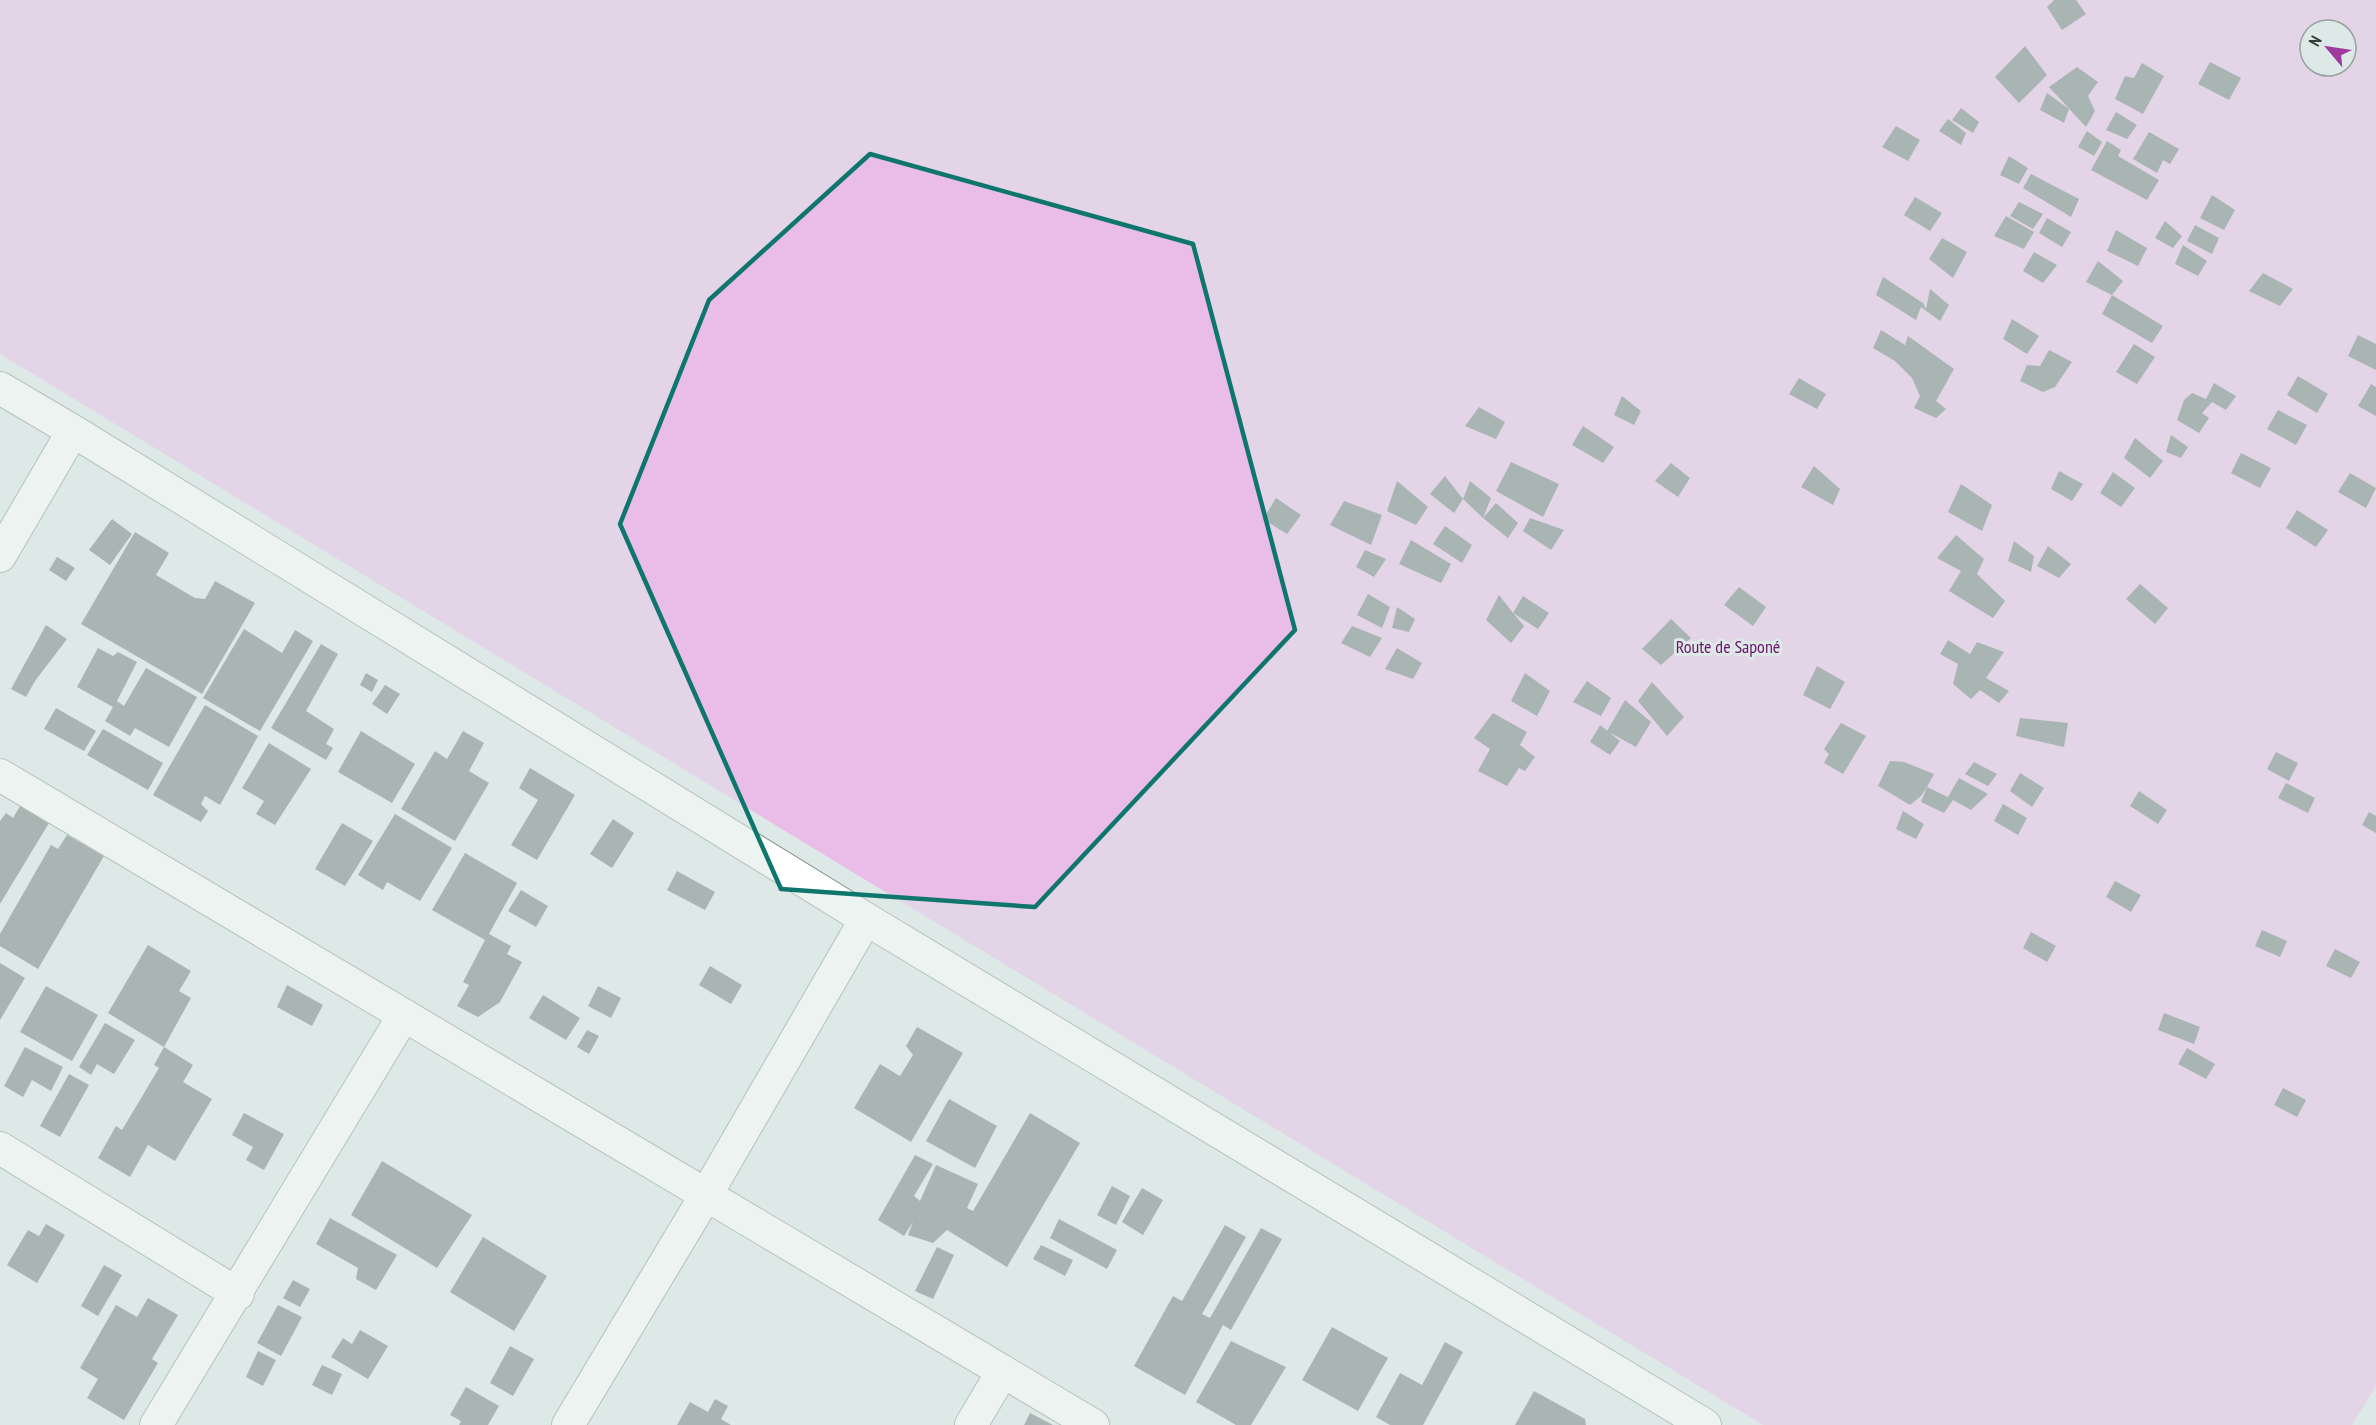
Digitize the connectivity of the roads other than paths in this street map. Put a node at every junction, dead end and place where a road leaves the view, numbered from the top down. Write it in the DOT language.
graph roads {
  1 [pos="0,388"];
  2 [pos="73,431"];
  3 [pos="0,556"];
  4 [pos="0,775"];
  5 [pos="866,919"];
  6 [pos="404,1015"];
  7 [pos="0,1148"];
  8 [pos="706,1195"];
  9 [pos="238,1294"];
  10 [pos="1003,1371"];
  11 [pos="156,1425"];
  12 [pos="568,1425"];
  13 [pos="971,1425"];
  14 [pos="1093,1425"];
  15 [pos="1705,1425"];
  1 -- 2 [label="street"];
  2 -- 3 [label="street"];
  2 -- 5 [label="street"];
  4 -- 6 [label="street"];
  5 -- 8 [label="street"];
  5 -- 15 [label="street"];
  6 -- 8 [label="street"];
  6 -- 9 [label="street"];
  7 -- 9 [label="street"];
  8 -- 10 [label="street"];
  8 -- 12 [label="street"];
  9 -- 11 [label="street"];
  10 -- 13 [label="street"];
  10 -- 14 [label="street"];
}
